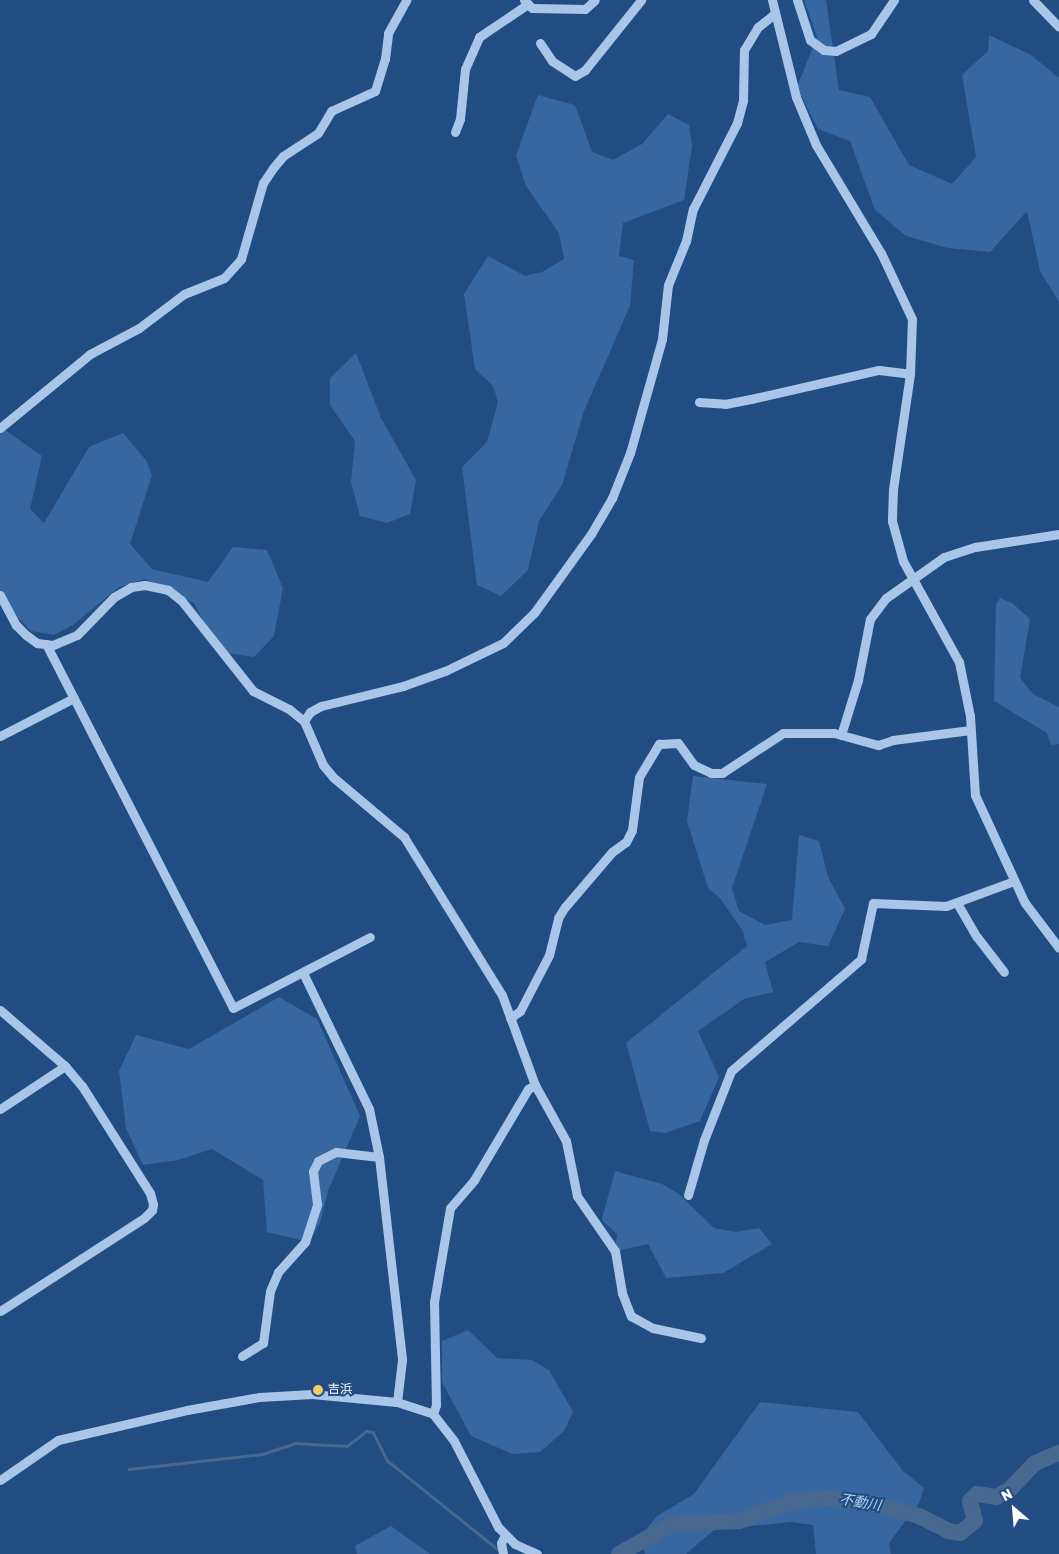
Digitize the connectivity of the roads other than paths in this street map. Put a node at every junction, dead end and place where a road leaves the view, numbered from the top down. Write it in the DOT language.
graph roads {
  1 [pos="406,0"];
  2 [pos="595,0"];
  3 [pos="641,0"];
  4 [pos="772,0"];
  5 [pos="797,0"];
  6 [pos="894,0"];
  7 [pos="1033,0"];
  8 [pos="526,2"];
  9 [pos="775,13"];
  10 [pos="1059,27"];
  11 [pos="540,43"];
  12 [pos="455,132"];
  13 [pos="910,374"];
  14 [pos="699,402"];
  15 [pos="0,428"];
  16 [pos="1059,534"];
  17 [pos="912,577"];
  18 [pos="0,595"];
  19 [pos="3,606"];
  20 [pos="46,644"];
  21 [pos="74,698"];
  22 [pos="304,721"];
  23 [pos="970,730"];
  24 [pos="841,735"];
  25 [pos="0,736"];
  26 [pos="1014,881"];
  27 [pos="957,903"];
  28 [pos="370,937"];
  29 [pos="1059,948"];
  30 [pos="1004,972"];
  31 [pos="303,973"];
  32 [pos="0,1010"];
  33 [pos="510,1018"];
  34 [pos="65,1066"];
  35 [pos="534,1085"];
  36 [pos="0,1108"];
  37 [pos="379,1157"];
  38 [pos="688,1195"];
  39 [pos="0,1311"];
  40 [pos="701,1338"];
  41 [pos="242,1356"];
  42 [pos="397,1402"];
  43 [pos="433,1414"];
  44 [pos="0,1480"];
  45 [pos="505,1535"];
  46 [pos="503,1554"];
  47 [pos="537,1554"];
  1 -- 15 [label="street"];
  2 -- 8 [label="street"];
  3 -- 11 [label="street"];
  4 -- 9 [label="street"];
  5 -- 6 [label="street"];
  7 -- 10 [label="street"];
  8 -- 12 [label="street"];
  9 -- 13 [label="street"];
  9 -- 22 [label="street"];
  13 -- 14 [label="street"];
  13 -- 17 [label="street"];
  16 -- 17 [label="street"];
  17 -- 23 [label="street"];
  17 -- 24 [label="street"];
  18 -- 19 [label="street"];
  19 -- 20 [label="street"];
  20 -- 21 [label="street"];
  20 -- 22 [label="street"];
  21 -- 25 [label="street"];
  21 -- 31 [label="street"];
  22 -- 33 [label="street"];
  23 -- 24 [label="street"];
  23 -- 26 [label="street"];
  24 -- 33 [label="street"];
  26 -- 27 [label="street"];
  26 -- 29 [label="street"];
  27 -- 30 [label="street"];
  27 -- 38 [label="street"];
  28 -- 31 [label="street"];
  31 -- 37 [label="street"];
  32 -- 34 [label="street"];
  33 -- 35 [label="street"];
  34 -- 36 [label="street"];
  34 -- 39 [label="street"];
  35 -- 40 [label="street"];
  35 -- 43 [label="street"];
  37 -- 41 [label="street"];
  37 -- 42 [label="street"];
  42 -- 43 [label="street"];
  42 -- 44 [label="street"];
  43 -- 45 [label="street"];
  45 -- 46 [label="street"];
  45 -- 47 [label="street"];
}
